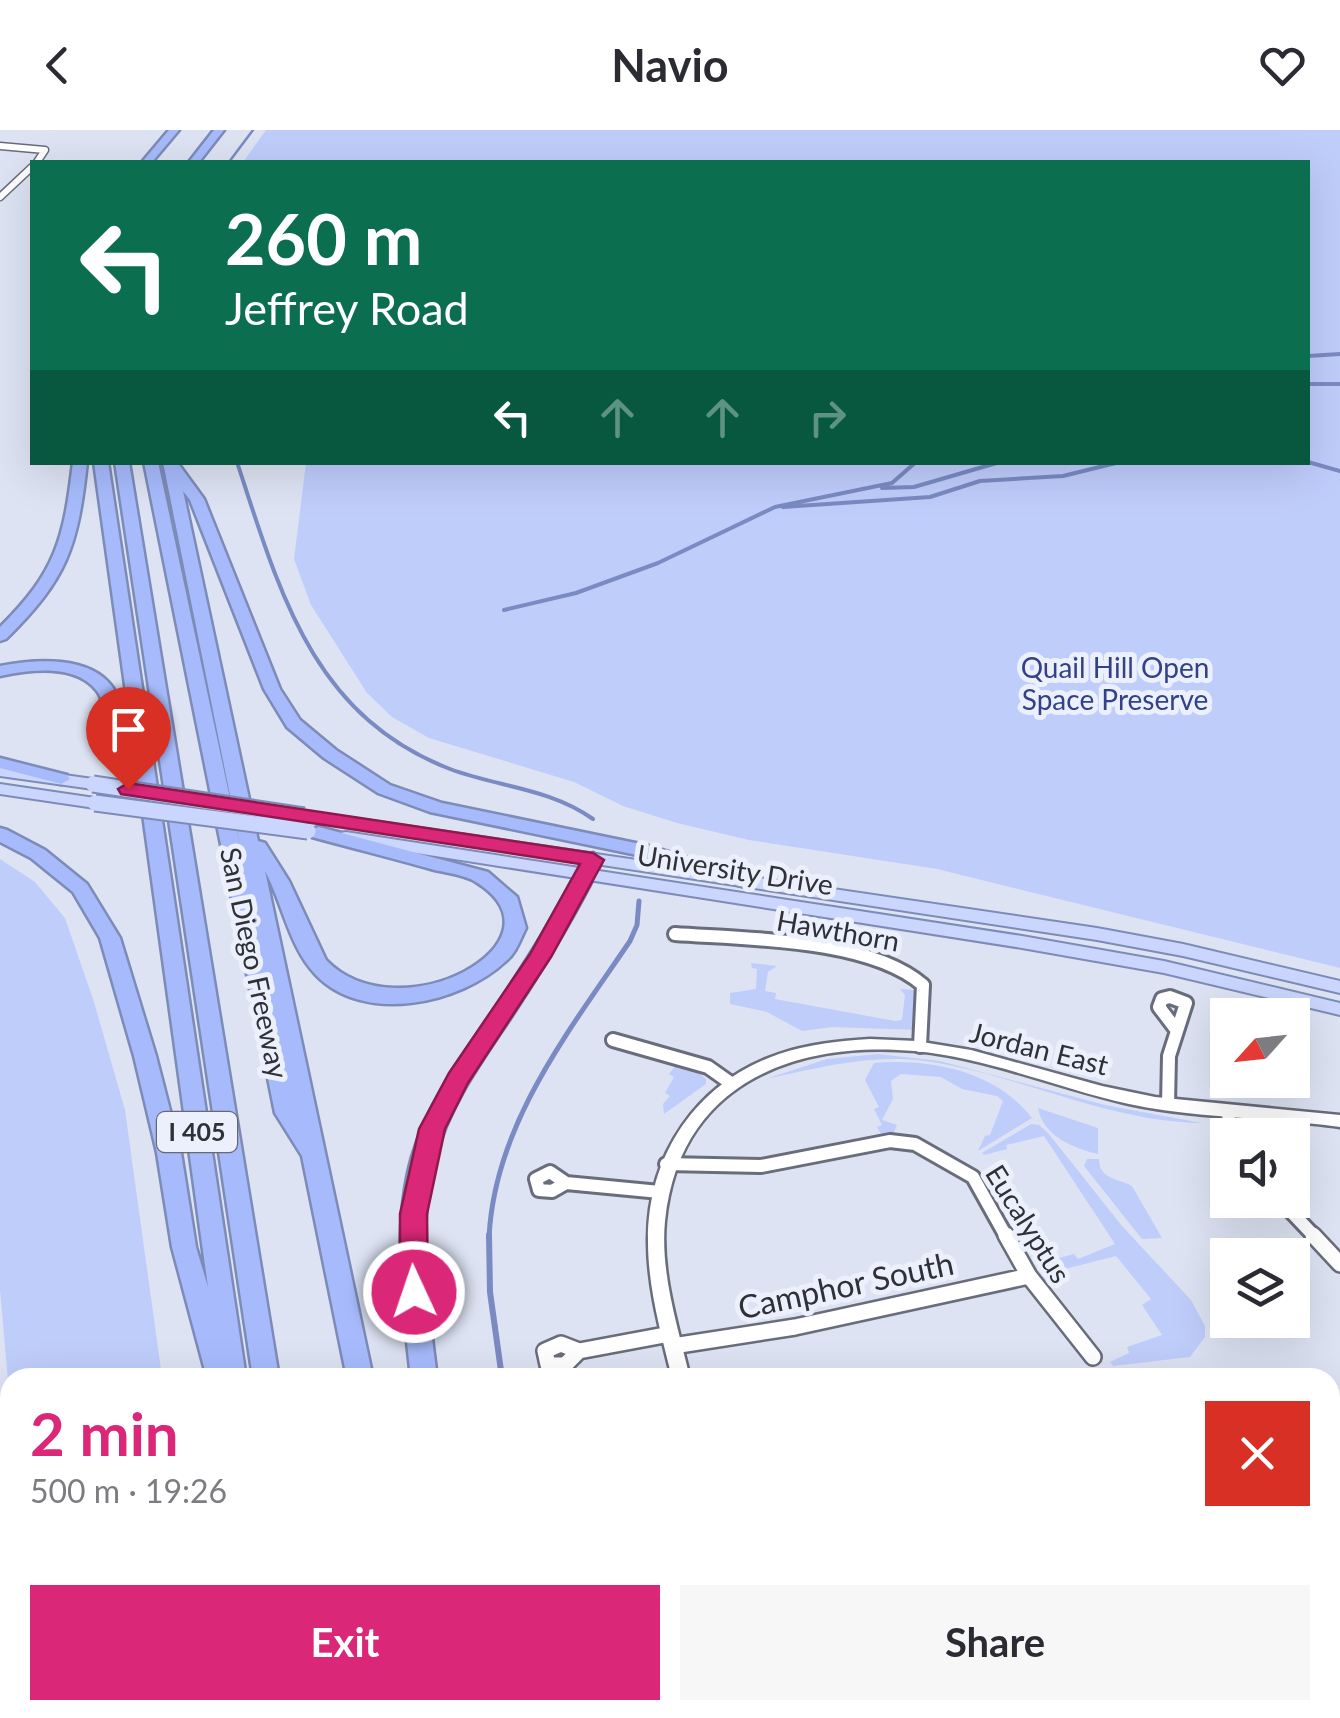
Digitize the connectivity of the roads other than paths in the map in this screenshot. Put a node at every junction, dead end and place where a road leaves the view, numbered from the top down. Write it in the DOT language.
graph roads {
  1 [pos="219,130"];
  2 [pos="180,131"];
  3 [pos="0,146"];
  4 [pos="37,160"];
  5 [pos="148,160"];
  6 [pos="162,160"];
  7 [pos="196,160"];
  8 [pos="30,169"];
  9 [pos="2,196"];
  10 [pos="80,465"];
  11 [pos="100,465"];
  12 [pos="122,465"];
  13 [pos="164,465"];
  14 [pos="164,465"];
  15 [pos="165,465"];
  16 [pos="0,636"];
  17 [pos="0,671"];
  18 [pos="0,763"];
  19 [pos="0,771"];
  20 [pos="61,780"];
  21 [pos="0,789"];
  22 [pos="310,826"];
  23 [pos="250,832"];
  24 [pos="0,834"];
  25 [pos="154,836"];
  26 [pos="590,867"];
  27 [pos="745,881"];
  28 [pos="675,934"];
  29 [pos="1340,987"];
  30 [pos="1340,1009"];
  31 [pos="1175,1028"];
  32 [pos="613,1040"];
  33 [pos="920,1046"];
  34 [pos="732,1084"];
  35 [pos="1168,1104"];
  36 [pos="1228,1110"];
  37 [pos="1230,1118"];
  38 [pos="1340,1121"];
  39 [pos="316,1164"];
  40 [pos="666,1164"];
  41 [pos="566,1183"];
  42 [pos="660,1192"];
  43 [pos="1297,1218"];
  44 [pos="1340,1264"];
  45 [pos="1029,1276"];
  46 [pos="672,1340"];
  47 [pos="579,1351"];
  48 [pos="1093,1356"];
  49 [pos="217,1368"];
  50 [pos="232,1368"];
  51 [pos="264,1368"];
  52 [pos="358,1368"];
  53 [pos="423,1368"];
  54 [pos="679,1368"];
  1 -- 7 [label="highway"];
  2 -- 5 [label="highway"];
  2 -- 6 [label="highway"];
  3 -- 4 [label="street"];
  8 -- 9 [label="street"];
  10 -- 16 [label="highway"];
  11 -- 25 [label="highway, I 405"];
  12 -- 51 [label="highway"];
  13 -- 23 [label="highway, San Diego Freeway"];
  14 -- 39 [label="highway, San Diego Freeway"];
  15 -- 27 [label="highway"];
  17 -- 25 [label="highway"];
  18 -- 20 [label="highway"];
  19 -- 20 [label="main road"];
  20 -- 22 [label="main road, bridge"];
  21 -- 22 [label="main road, University Drive, bridge"];
  22 -- 23 [label="highway"];
  22 -- 26 [label="main road, University Drive"];
  23 -- 39 [label="highway, San Diego Freeway"];
  24 -- 49 [label="highway"];
  25 -- 50 [label="highway, I 405"];
  26 -- 27 [label="main road, University Drive"];
  26 -- 30 [label="main road, University Drive"];
  26 -- 53 [label="highway"];
  27 -- 29 [label="main road, University Drive"];
  28 -- 33 [label="street, Hawthorn"];
  31 -- 35 [label="street"];
  32 -- 34 [label="street"];
  33 -- 34 [label="street, Jordan East"];
  33 -- 35 [label="street, Jordan East"];
  34 -- 40 [label="street, Jordan East"];
  35 -- 36 [label="street, Jordan East"];
  36 -- 37 [label="street"];
  36 -- 38 [label="street, Jordan East"];
  39 -- 52 [label="highway, San Diego Freeway"];
  40 -- 42 [label="street, Jordan East"];
  40 -- 45 [label="street, Eucalyptus"];
  41 -- 42 [label="street"];
  42 -- 46 [label="street, Jordan East"];
  43 -- 44 [label="street"];
  45 -- 46 [label="street, Camphor South"];
  45 -- 48 [label="street, Eucalyptus"];
  46 -- 47 [label="street, Camphor South"];
  46 -- 54 [label="street, Jordan East"];
}
